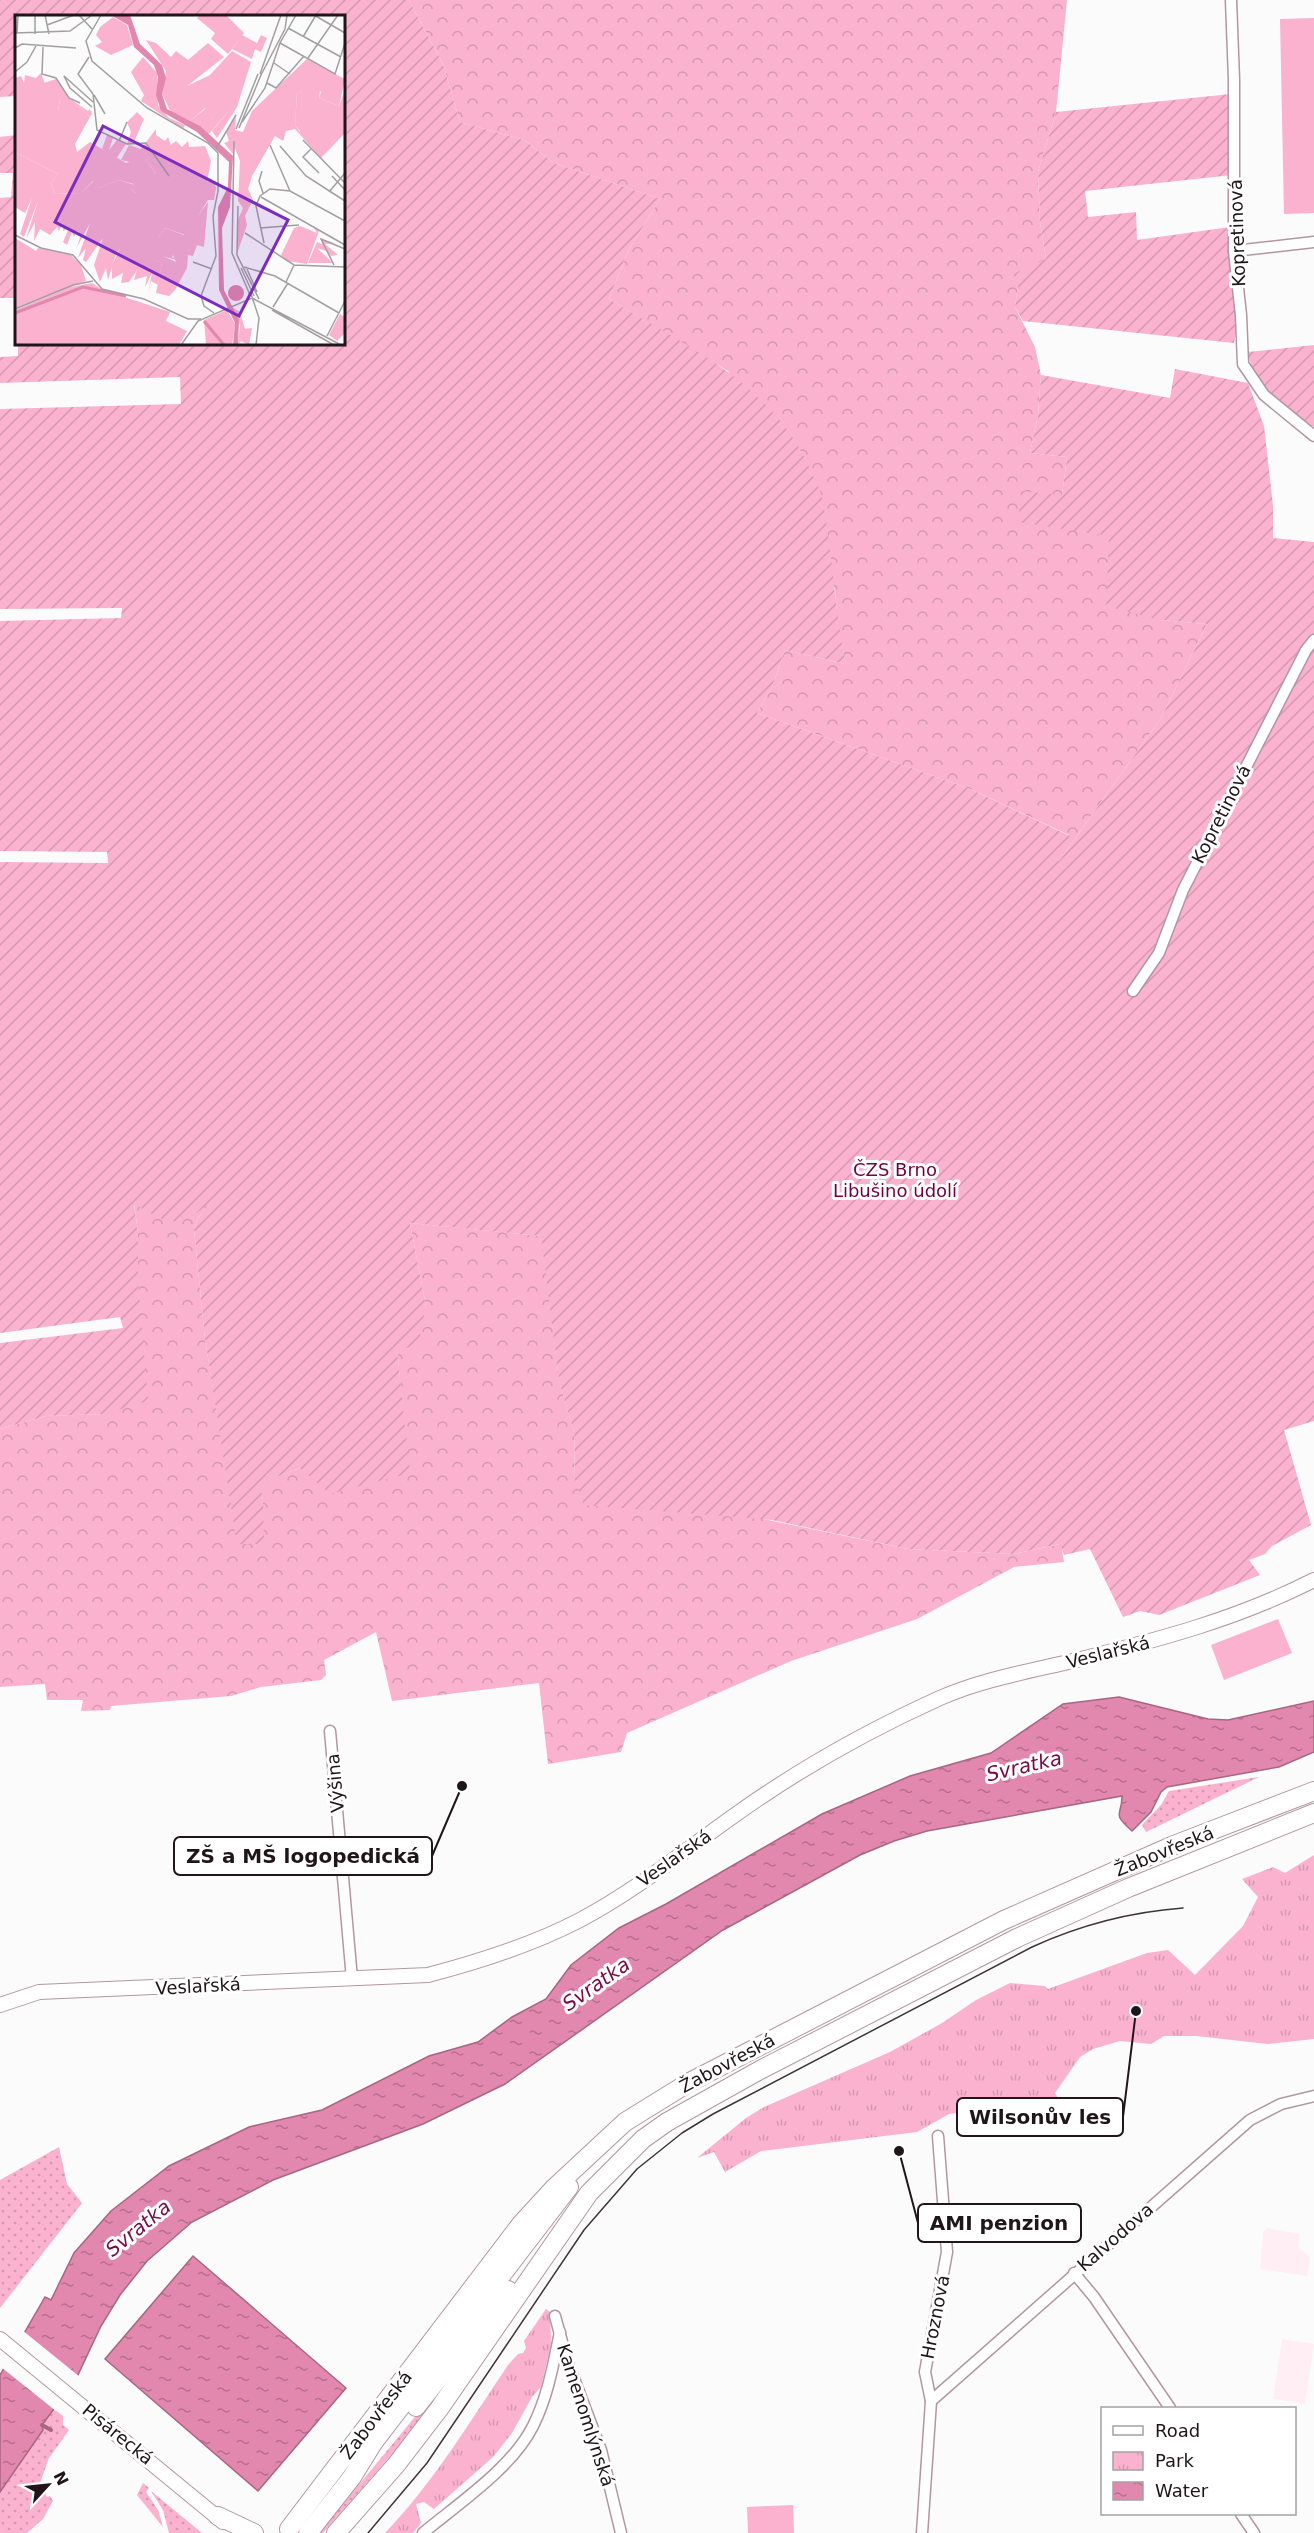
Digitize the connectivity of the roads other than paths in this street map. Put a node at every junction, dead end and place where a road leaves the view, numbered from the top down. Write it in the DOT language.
graph roads {
  1 [pos="1231,0"];
  2 [pos="1314,242"];
  3 [pos="1234,251"];
  4 [pos="1314,435"];
  5 [pos="1314,640"];
  6 [pos="1133,991"];
  7 [pos="1314,1580"];
  8 [pos="330,1731"];
  9 [pos="1314,1791"];
  10 [pos="1314,1814"];
  11 [pos="352,1979"];
  12 [pos="0,2005"];
  13 [pos="1314,2096"];
  14 [pos="625,2122"];
  15 [pos="938,2136"];
  16 [pos="564,2225"];
  17 [pos="1074,2273"];
  18 [pos="555,2316"];
  19 [pos="560,2332"];
  20 [pos="1,2340"];
  21 [pos="931,2401"];
  22 [pos="1169,2407"];
  23 [pos="352,2477"];
  24 [pos="1242,2515"];
  25 [pos="218,2516"];
  26 [pos="303,2530"];
  27 [pos="233,2533"];
  28 [pos="254,2533"];
  29 [pos="336,2533"];
  30 [pos="423,2533"];
  31 [pos="621,2533"];
  32 [pos="922,2533"];
  33 [pos="1254,2533"];
  1 -- 3 [label="street, Kopretinová"];
  2 -- 3 [label="street"];
  3 -- 4 [label="street, Kopretinová"];
  5 -- 6 [label="street, Kopretinová"];
  7 -- 11 [label="street, Veslařská"];
  8 -- 11 [label="street, Výšina"];
  9 -- 14 [label="highway, Žabovřeská"];
  10 -- 16 [label="highway, Žabovřeská"];
  11 -- 12 [label="street, Veslařská"];
  13 -- 17 [label="street, Kalvodova"];
  14 -- 23 [label="highway"];
  14 -- 26 [label="highway, Žabovřeská"];
  15 -- 21 [label="street, Hroznová"];
  16 -- 23 [label="highway"];
  16 -- 29 [label="highway, Žabovřeská"];
  17 -- 21 [label="street, Kalvodova"];
  17 -- 22 [label="street"];
  18 -- 19 [label="street"];
  19 -- 30 [label="street"];
  19 -- 31 [label="street, Kamenomlýnská"];
  20 -- 25 [label="street, Pisárecká"];
  21 -- 32 [label="street, Hroznová"];
  23 -- 26 [label="highway"];
  24 -- 33 [label="street"];
  25 -- 27 [label="street, Pisárecká"];
  25 -- 28 [label="highway"];
}
